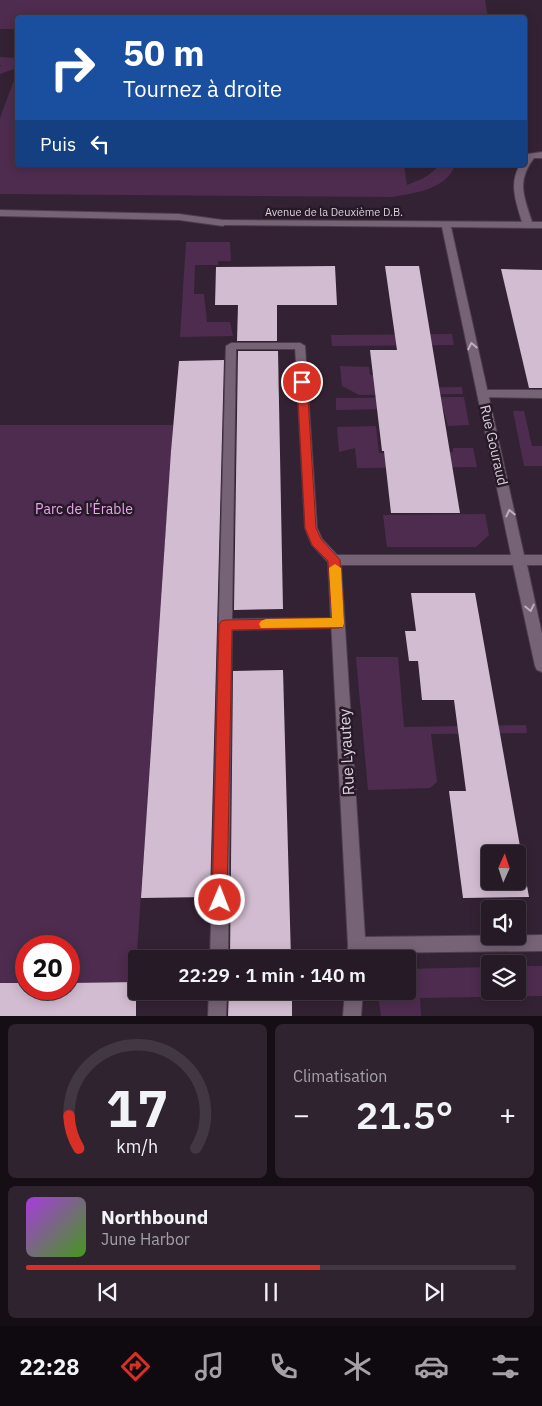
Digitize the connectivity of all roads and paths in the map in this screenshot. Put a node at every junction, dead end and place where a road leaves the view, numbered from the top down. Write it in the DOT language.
graph roads {
  1 [pos="542,155"];
  2 [pos="527,162"];
  3 [pos="522,167"];
  4 [pos="0,213"];
  5 [pos="446,225"];
  6 [pos="528,225"];
  7 [pos="542,225"];
  8 [pos="483,394"];
  9 [pos="542,394"];
  10 [pos="334,560"];
  11 [pos="520,560"];
  12 [pos="542,560"];
  13 [pos="338,623"];
  14 [pos="226,625"];
  15 [pos="542,666"];
  16 [pos="542,943"];
  17 [pos="218,950"];
  18 [pos="357,950"];
  19 [pos="398,950"];
  20 [pos="218,1000"];
  21 [pos="353,1000"];
  22 [pos="217,1016"];
  23 [pos="352,1016"];
  1 -- 2 [label="street"];
  3 -- 6 [label="street"];
  4 -- 5 [label="street, Avenue de la Deuxième D.B."];
  5 -- 6 [label="street, Avenue de la Deuxième D.B."];
  8 -- 5 [label="street, Rue Gouraud, one-way"];
  6 -- 7 [label="street, Avenue de la Deuxième D.B."];
  8 -- 9 [label="street"];
  11 -- 8 [label="street, Rue Gouraud, one-way"];
  10 -- 11 [label="street"];
  10 -- 13 [label="street, Rue Lyautey"];
  10 -- 14 [label="street"];
  11 -- 12 [label="street"];
  11 -- 15 [label="street, Rue Gouraud, one-way"];
  13 -- 14 [label="street"];
  13 -- 18 [label="street, Rue Lyautey"];
  14 -- 17 [label="street"];
  16 -- 19 [label="street, Rue Lyautey"];
  20 -- 22 [label="street"];
  21 -- 23 [label="street"];
}
